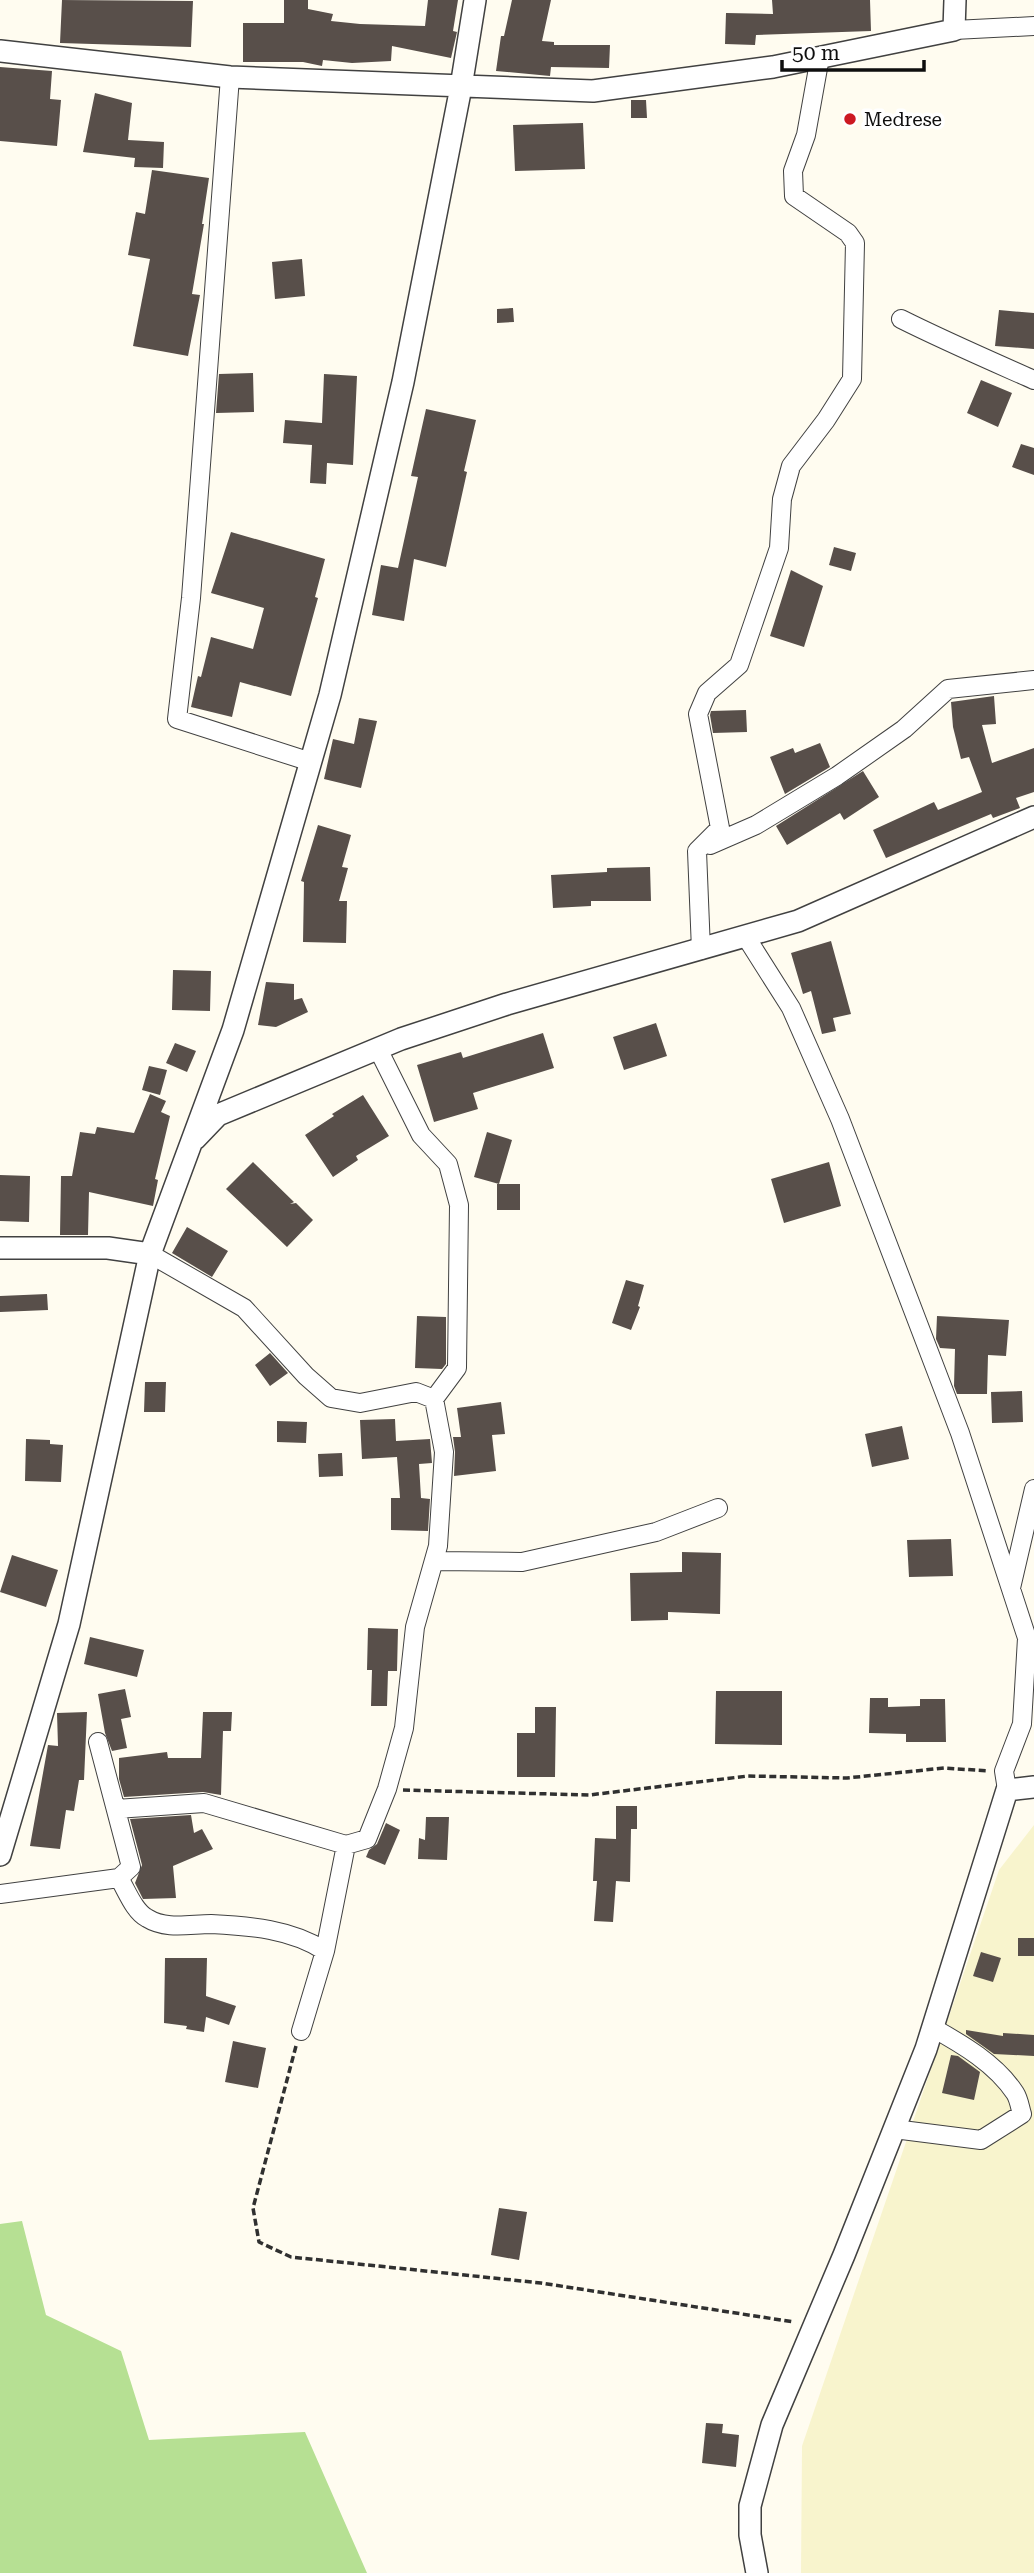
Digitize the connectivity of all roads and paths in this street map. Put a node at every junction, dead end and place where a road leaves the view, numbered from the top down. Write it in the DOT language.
graph roads {
  1 [pos="475,0"];
  2 [pos="955,0"];
  3 [pos="1034,26"];
  4 [pos="954,30"];
  5 [pos="0,51"];
  6 [pos="820,57"];
  7 [pos="230,77"];
  8 [pos="461,87"];
  9 [pos="901,319"];
  10 [pos="1034,380"];
  11 [pos="1034,680"];
  12 [pos="311,762"];
  13 [pos="1034,817"];
  14 [pos="697,851"];
  15 [pos="746,937"];
  16 [pos="701,950"];
  17 [pos="378,1049"];
  18 [pos="188,1146"];
  19 [pos="0,1248"];
  20 [pos="150,1254"];
  21 [pos="435,1399"];
  22 [pos="1034,1489"];
  23 [pos="718,1508"];
  24 [pos="434,1561"];
  25 [pos="1010,1588"];
  26 [pos="98,1742"];
  27 [pos="1006,1781"];
  28 [pos="1034,1787"];
  29 [pos="387,1789"];
  30 [pos="116,1809"];
  31 [pos="346,1845"];
  32 [pos="0,1855"];
  33 [pos="119,1878"];
  34 [pos="0,1894"];
  35 [pos="325,1951"];
  36 [pos="933,2028"];
  37 [pos="300,2031"];
  38 [pos="894,2129"];
  39 [pos="814,2325"];
  40 [pos="757,2573"];
  1 -- 8 [label="street"];
  2 -- 4 [label="street"];
  3 -- 4 [label="street"];
  4 -- 6 [label="street"];
  5 -- 7 [label="street"];
  6 -- 8 [label="street"];
  6 -- 14 [label="street"];
  7 -- 8 [label="street"];
  7 -- 12 [label="street"];
  8 -- 12 [label="street"];
  9 -- 10 [label="street"];
  11 -- 14 [label="street"];
  12 -- 18 [label="street"];
  13 -- 15 [label="street"];
  14 -- 16 [label="street"];
  15 -- 16 [label="street"];
  15 -- 25 [label="street"];
  16 -- 17 [label="street"];
  17 -- 18 [label="street"];
  17 -- 21 [label="street"];
  18 -- 20 [label="street"];
  19 -- 20 [label="street"];
  20 -- 21 [label="street"];
  20 -- 32 [label="street"];
  21 -- 24 [label="street"];
  22 -- 25 [label="street"];
  23 -- 24 [label="street"];
  24 -- 29 [label="street"];
  25 -- 27 [label="street"];
  26 -- 30 [label="street"];
  27 -- 28 [label="street"];
  27 -- 29 [label="path"];
  27 -- 36 [label="street"];
  29 -- 31 [label="street"];
  30 -- 31 [label="street"];
  30 -- 33 [label="street"];
  31 -- 35 [label="street"];
  33 -- 34 [label="street"];
  33 -- 35 [label="street"];
  35 -- 37 [label="street"];
  36 -- 38 [label="street"];
  36 -- 38 [label="street"];
  37 -- 39 [label="path"];
  38 -- 39 [label="street"];
  39 -- 40 [label="street"];
}
